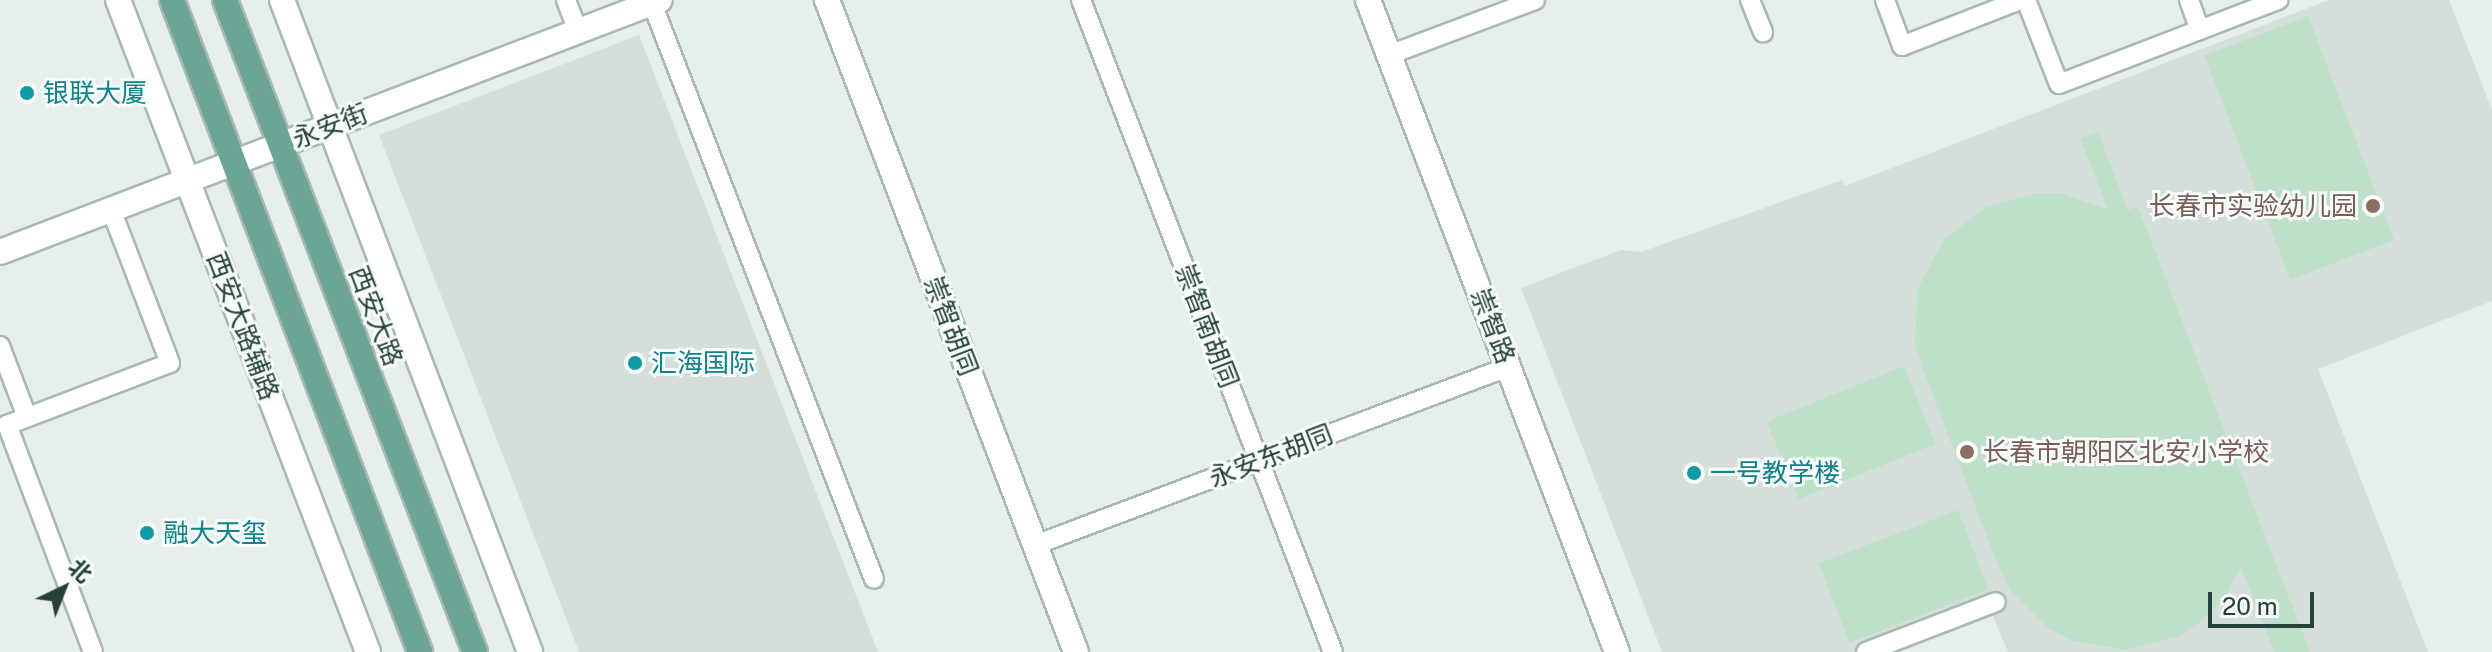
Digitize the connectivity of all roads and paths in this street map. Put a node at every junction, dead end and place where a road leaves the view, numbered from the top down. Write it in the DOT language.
graph roads {
  1 [pos="118,0"];
  2 [pos="172,0"];
  3 [pos="225,0"];
  4 [pos="282,0"];
  5 [pos="566,0"];
  6 [pos="827,0"];
  7 [pos="1081,0"];
  8 [pos="1368,0"];
  9 [pos="1535,0"];
  10 [pos="1750,0"];
  11 [pos="1885,0"];
  12 [pos="2020,0"];
  13 [pos="2026,0"];
  14 [pos="2189,0"];
  15 [pos="2278,0"];
  16 [pos="656,2"];
  17 [pos="2200,30"];
  18 [pos="578,31"];
  19 [pos="1763,33"];
  20 [pos="1389,55"];
  21 [pos="329,126"];
  22 [pos="281,145"];
  23 [pos="234,162"];
  24 [pos="187,180"];
  25 [pos="111,209"];
  26 [pos="0,252"];
  27 [pos="0,346"];
  28 [pos="1508,367"];
  29 [pos="27,417"];
  30 [pos="1259,460"];
  31 [pos="1035,545"];
  32 [pos="874,579"];
  33 [pos="1996,602"];
  34 [pos="93,652"];
  35 [pos="368,652"];
  36 [pos="420,652"];
  37 [pos="475,652"];
  38 [pos="530,652"];
  39 [pos="1076,652"];
  40 [pos="1333,652"];
  41 [pos="1617,652"];
  42 [pos="1866,652"];
  1 -- 24 [label="street, 西安大路辅路"];
  2 -- 23 [label="main road"];
  3 -- 22 [label="main road, 西安大路"];
  4 -- 21 [label="street"];
  5 -- 18 [label="lane"];
  6 -- 31 [label="street, 崇智胡同"];
  7 -- 30 [label="lane, 崇智南胡同"];
  8 -- 20 [label="street, 崇智路"];
  9 -- 20 [label="lane"];
  10 -- 19 [label="lane"];
  11 -- 12 [label="lane"];
  13 -- 17 [label="lane"];
  14 -- 17 [label="lane"];
  15 -- 17 [label="lane"];
  16 -- 18 [label="street, 永安街"];
  16 -- 32 [label="lane"];
  18 -- 21 [label="street, 永安街"];
  20 -- 28 [label="street, 崇智路"];
  21 -- 22 [label="street, 永安街"];
  21 -- 38 [label="street"];
  22 -- 23 [label="street, 永安街"];
  22 -- 37 [label="main road, 西安大路"];
  23 -- 24 [label="street, 永安街"];
  23 -- 36 [label="main road"];
  24 -- 25 [label="street, 永安街"];
  24 -- 35 [label="street, 西安大路辅路"];
  25 -- 26 [label="street, 永安街"];
  25 -- 29 [label="lane"];
  27 -- 29 [label="lane"];
  28 -- 30 [label="lane, 永安东胡同"];
  28 -- 41 [label="street, 崇智路"];
  29 -- 34 [label="lane"];
  30 -- 31 [label="lane, 永安东胡同"];
  30 -- 40 [label="lane, 崇智南胡同"];
  31 -- 39 [label="street, 崇智胡同"];
  33 -- 42 [label="lane"];
}
